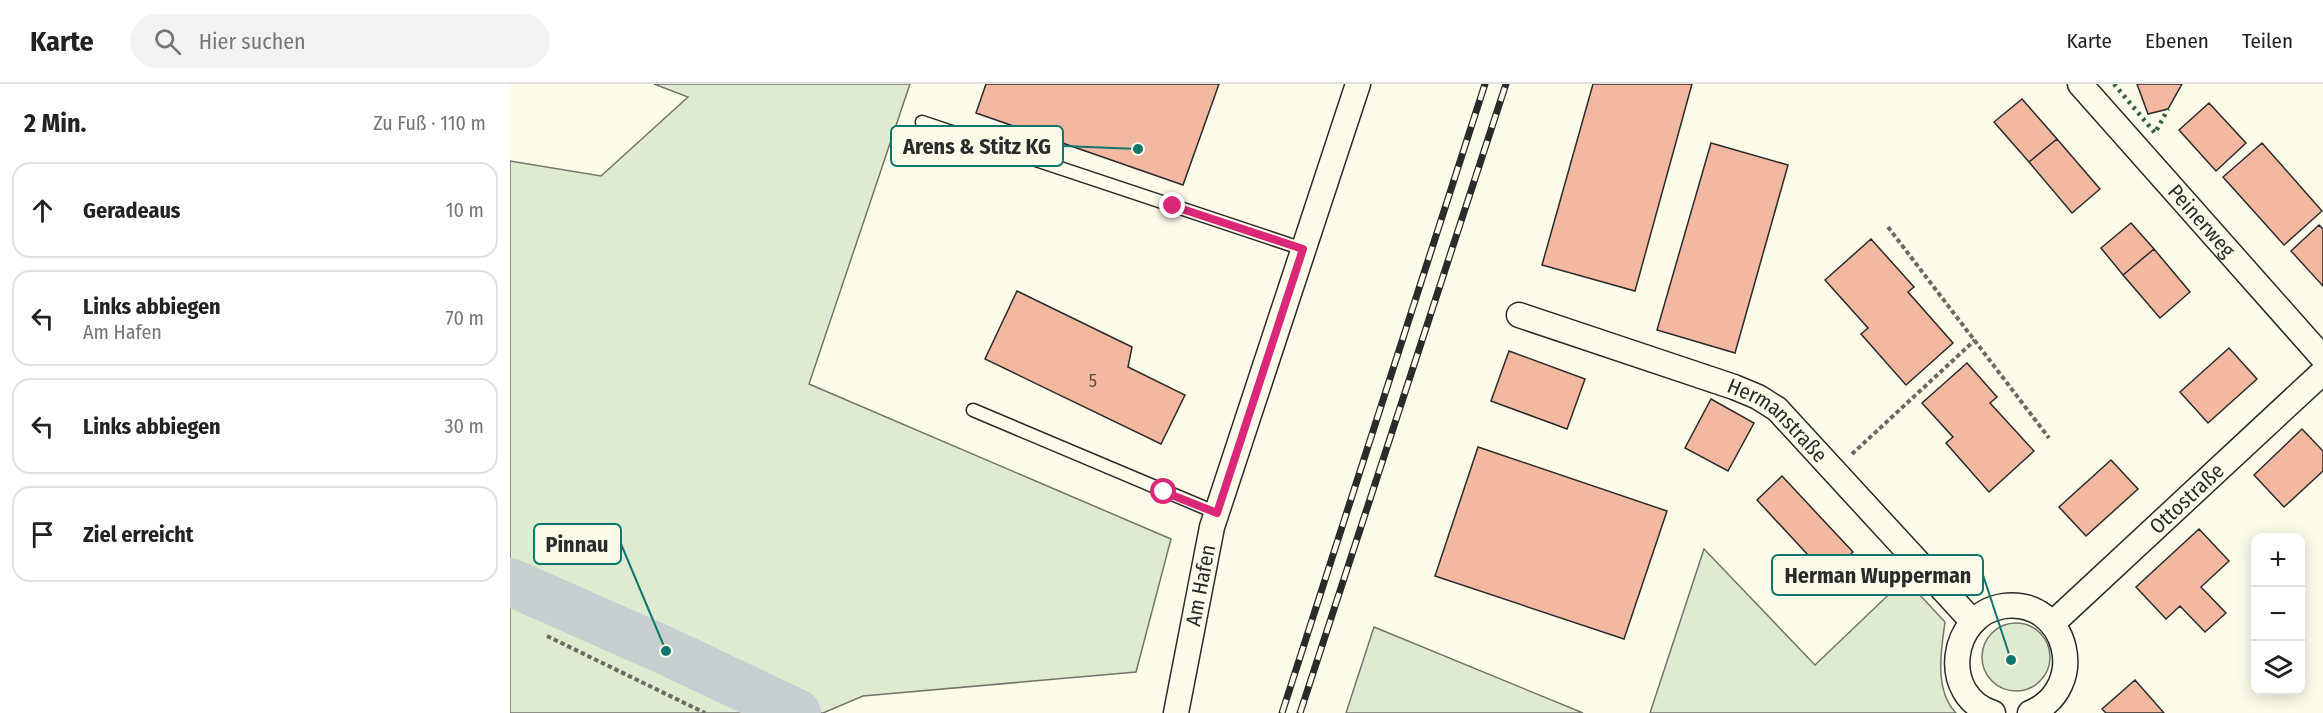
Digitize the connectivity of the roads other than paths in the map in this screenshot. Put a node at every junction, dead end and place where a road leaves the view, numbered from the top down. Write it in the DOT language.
graph roads {
  1 [pos="1358,84"];
  2 [pos="2083,85"];
  3 [pos="922,122"];
  4 [pos="1303,249"];
  5 [pos="1519,315"];
  6 [pos="2323,358"];
  7 [pos="2323,372"];
  8 [pos="973,410"];
  9 [pos="1217,513"];
  10 [pos="1973,622"];
  11 [pos="2052,624"];
  12 [pos="2043,710"];
  13 [pos="1176,713"];
  14 [pos="1993,713"];
  1 -- 4 [label="street, Am Hafen"];
  2 -- 6 [label="street, Peinerweg"];
  3 -- 4 [label="lane"];
  4 -- 9 [label="street, Am Hafen"];
  5 -- 10 [label="street, Hermanstraße"];
  7 -- 11 [label="street, Ottostraße"];
  8 -- 9 [label="lane"];
  9 -- 13 [label="street, Am Hafen"];
  10 -- 11 [label="street"];
  10 -- 14 [label="street"];
  11 -- 12 [label="street"];
}
